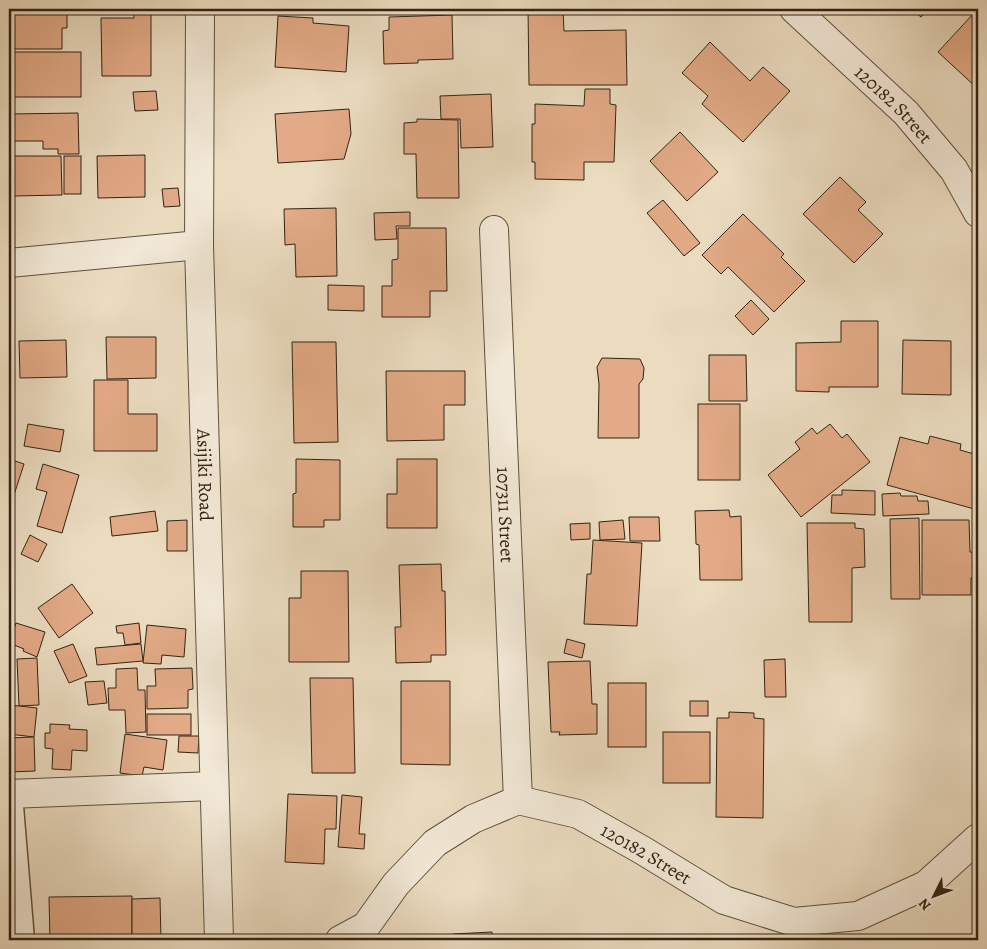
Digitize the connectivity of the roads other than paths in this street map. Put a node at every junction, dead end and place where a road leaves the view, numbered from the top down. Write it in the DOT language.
graph roads {
  1 [pos="200,9"];
  2 [pos="794,9"];
  3 [pos="978,213"];
  4 [pos="494,230"];
  5 [pos="199,245"];
  6 [pos="9,263"];
  7 [pos="213,786"];
  8 [pos="10,794"];
  9 [pos="518,800"];
  10 [pos="978,838"];
  11 [pos="23,940"];
  12 [pos="219,940"];
  13 [pos="340,940"];
  1 -- 5 [label="street, Asijiki Road"];
  2 -- 3 [label="street, 120182 Street"];
  4 -- 9 [label="street, 107311 Street"];
  5 -- 6 [label="street"];
  5 -- 7 [label="street, Asijiki Road"];
  7 -- 8 [label="street"];
  7 -- 12 [label="street, Asijiki Road"];
  8 -- 11 [label="lane"];
  9 -- 10 [label="street, 120182 Street"];
  9 -- 13 [label="street"];
}
